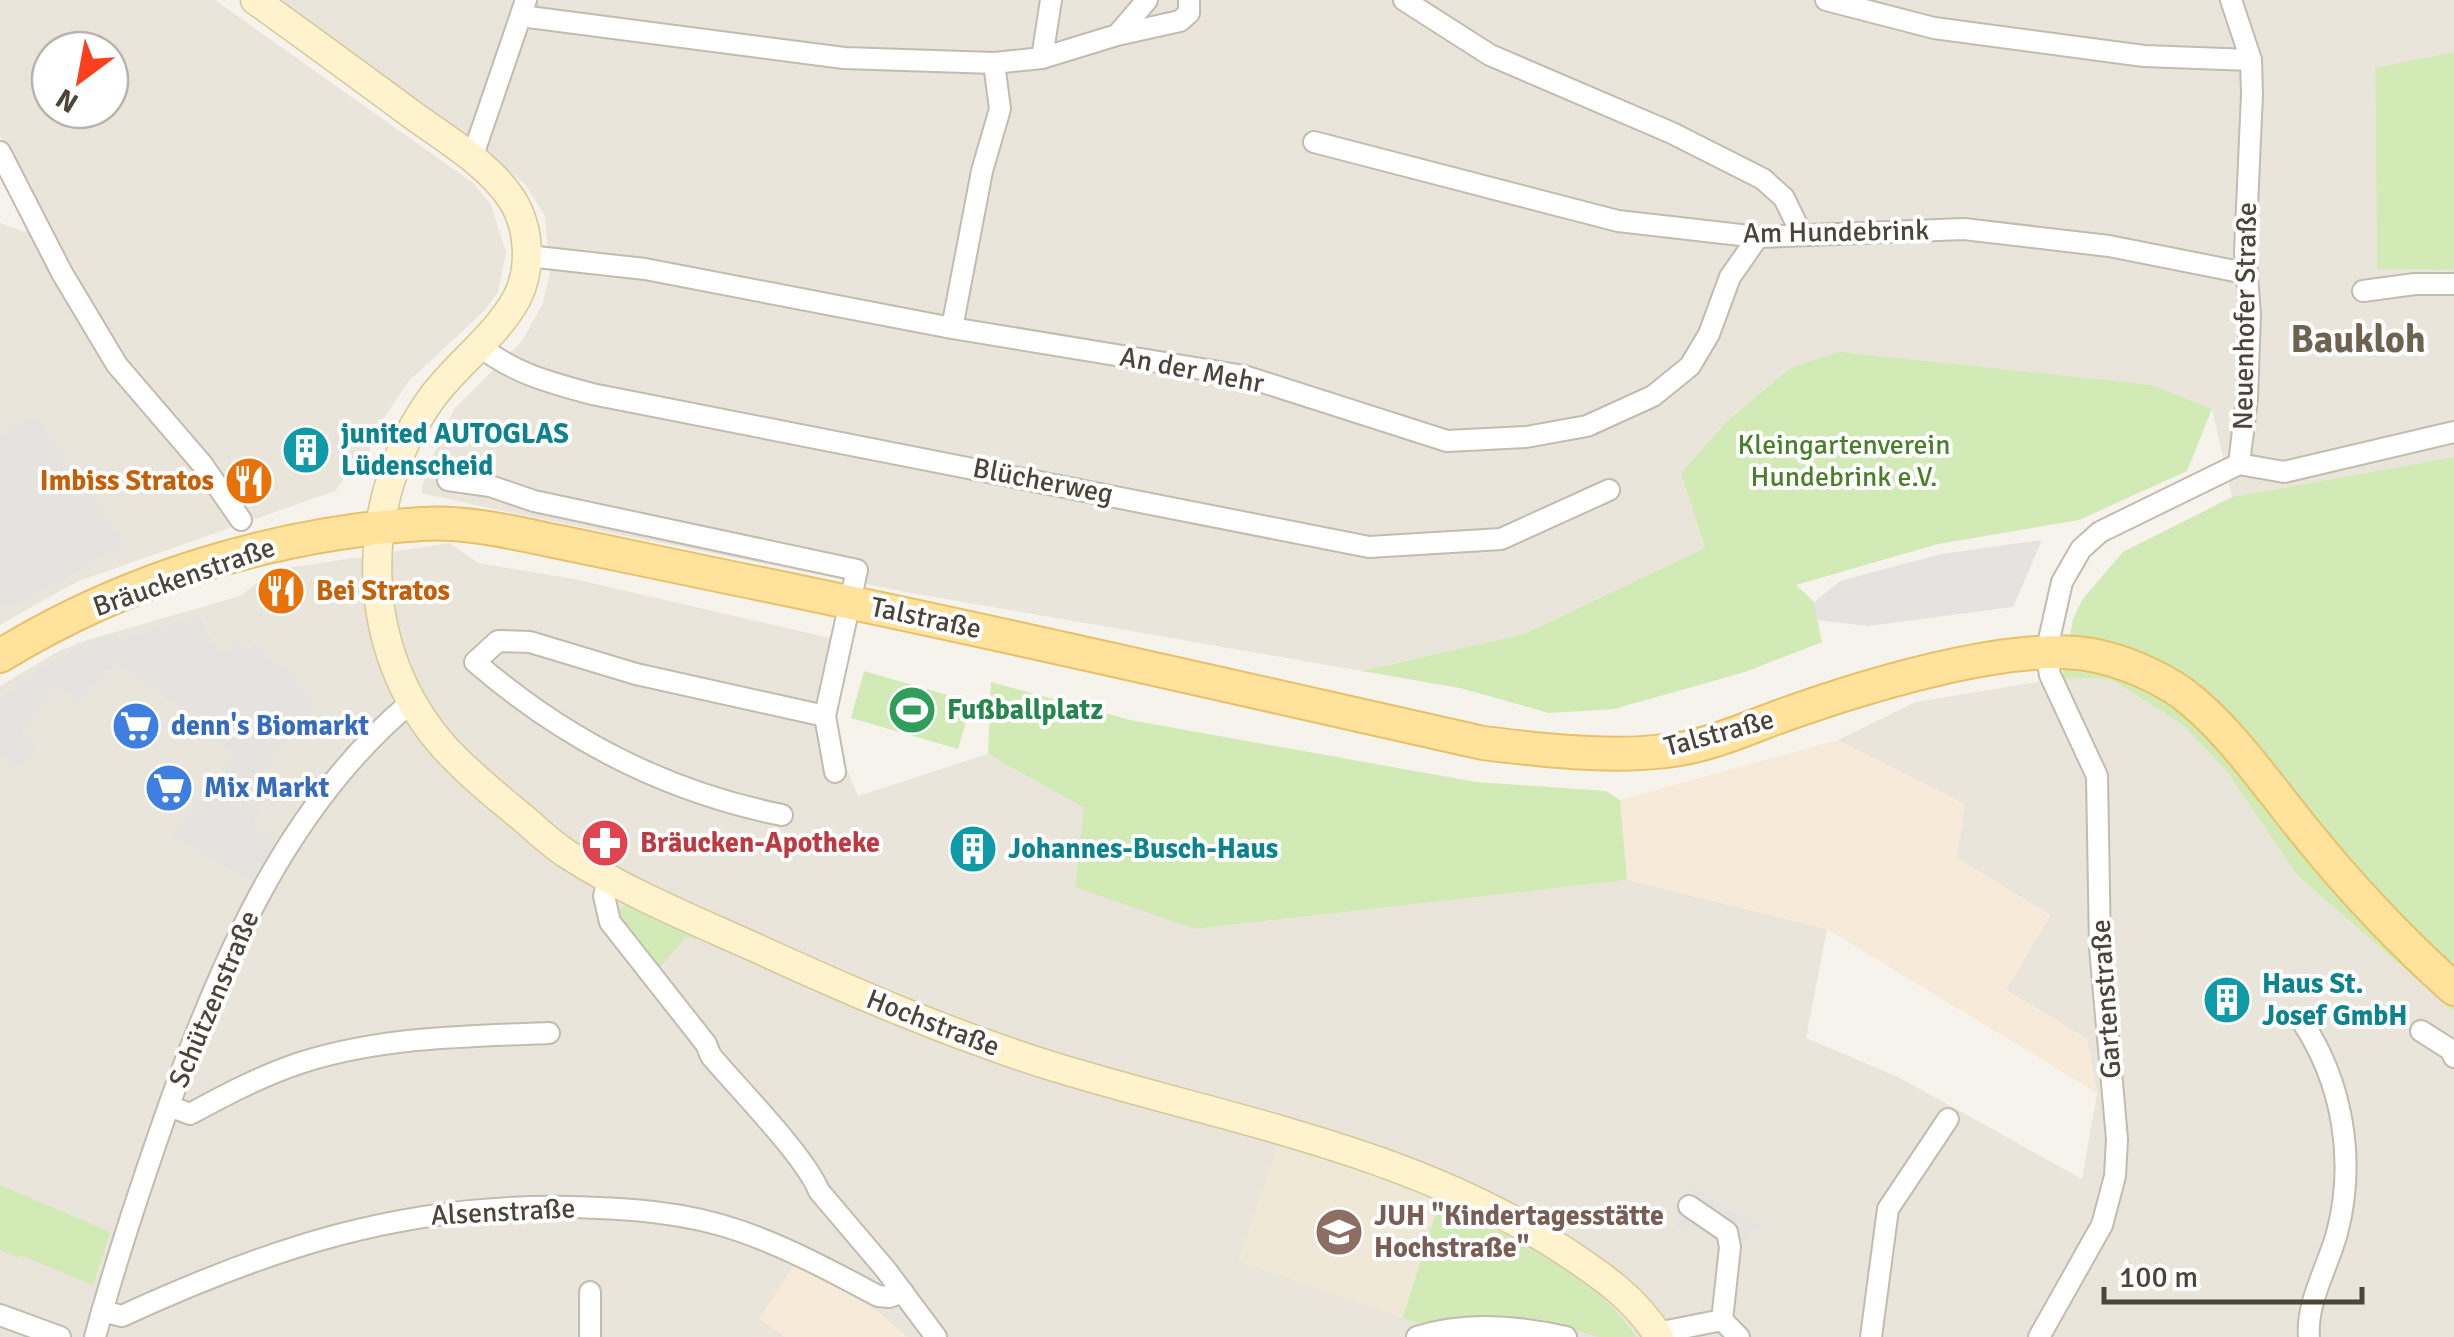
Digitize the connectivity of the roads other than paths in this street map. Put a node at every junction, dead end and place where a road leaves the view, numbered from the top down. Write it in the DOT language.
graph roads {
  1 [pos="255,0"];
  2 [pos="1051,0"];
  3 [pos="1147,0"];
  4 [pos="1189,0"];
  5 [pos="1404,0"];
  6 [pos="1826,0"];
  7 [pos="2232,0"];
  8 [pos="523,8"];
  9 [pos="1117,35"];
  10 [pos="1042,58"];
  11 [pos="2251,60"];
  12 [pos="994,63"];
  13 [pos="1314,142"];
  14 [pos="0,152"];
  15 [pos="472,158"];
  16 [pos="0,200"];
  17 [pos="28,206"];
  18 [pos="1802,235"];
  19 [pos="1758,237"];
  20 [pos="528,256"];
  21 [pos="2245,274"];
  22 [pos="2454,284"];
  23 [pos="2363,292"];
  24 [pos="952,328"];
  25 [pos="479,346"];
  26 [pos="2454,432"];
  27 [pos="2240,464"];
  28 [pos="448,480"];
  29 [pos="1608,490"];
  30 [pos="241,520"];
  31 [pos="378,528"];
  32 [pos="852,602"];
  33 [pos="2,650"];
  34 [pos="2046,653"];
  35 [pos="410,703"];
  36 [pos="826,716"];
  37 [pos="835,772"];
  38 [pos="782,815"];
  39 [pos="608,877"];
  40 [pos="2454,989"];
  41 [pos="2300,1020"];
  42 [pos="2421,1031"];
  43 [pos="549,1033"];
  44 [pos="2454,1056"];
  45 [pos="169,1106"];
  46 [pos="1948,1119"];
  47 [pos="1689,1206"];
  48 [pos="590,1292"];
  49 [pos="903,1292"];
  50 [pos="102,1311"];
  51 [pos="0,1315"];
  52 [pos="1722,1320"];
  53 [pos="1658,1335"];
  54 [pos="60,1337"];
  55 [pos="95,1337"];
  56 [pos="590,1337"];
  57 [pos="936,1337"];
  58 [pos="1417,1337"];
  59 [pos="1566,1337"];
  60 [pos="1739,1337"];
  61 [pos="1871,1337"];
  62 [pos="2039,1337"];
  63 [pos="2309,1337"];
  1 -- 15 [label="main road"];
  2 -- 10 [label="street"];
  3 -- 9 [label="street"];
  4 -- 9 [label="street"];
  5 -- 18 [label="street"];
  6 -- 11 [label="street"];
  7 -- 11 [label="street, Neuenhofer Straße"];
  8 -- 12 [label="street"];
  8 -- 15 [label="street"];
  9 -- 10 [label="street"];
  10 -- 12 [label="street"];
  11 -- 21 [label="street, Neuenhofer Straße"];
  12 -- 24 [label="street"];
  13 -- 19 [label="street, Am Hundebrink"];
  14 -- 17 [label="street"];
  15 -- 20 [label="main road"];
  16 -- 17 [label="street"];
  17 -- 30 [label="street"];
  18 -- 19 [label="street, Am Hundebrink"];
  18 -- 21 [label="street, Am Hundebrink"];
  19 -- 24 [label="street, An der Mehr"];
  20 -- 24 [label="street, An der Mehr"];
  20 -- 25 [label="main road, Hochstraße"];
  21 -- 27 [label="street, Neuenhofer Straße"];
  22 -- 23 [label="street"];
  25 -- 29 [label="street, Blücherweg"];
  25 -- 31 [label="main road, Hochstraße"];
  26 -- 27 [label="street"];
  27 -- 34 [label="street, Neuenhofer Straße"];
  28 -- 32 [label="street, Talstraße"];
  31 -- 32 [label="main road, Talstraße"];
  31 -- 33 [label="main road, Bräuckenstraße"];
  31 -- 35 [label="main road, Hochstraße"];
  32 -- 34 [label="main road, Talstraße"];
  32 -- 36 [label="street"];
  34 -- 40 [label="main road, Talstraße"];
  34 -- 62 [label="street, Gartenstraße"];
  35 -- 39 [label="main road, Hochstraße"];
  35 -- 45 [label="street, Schützenstraße"];
  36 -- 37 [label="street"];
  36 -- 38 [label="street"];
  39 -- 49 [label="street"];
  39 -- 53 [label="main road, Hochstraße"];
  41 -- 63 [label="street"];
  42 -- 44 [label="street"];
  43 -- 45 [label="street"];
  45 -- 50 [label="street, Schützenstraße"];
  46 -- 61 [label="street"];
  47 -- 52 [label="street"];
  48 -- 56 [label="street"];
  49 -- 50 [label="street, Alsenstraße"];
  49 -- 57 [label="street"];
  50 -- 55 [label="street, Schützenstraße"];
  51 -- 54 [label="street"];
  52 -- 53 [label="street"];
  52 -- 60 [label="street"];
  58 -- 59 [label="street"];
}
